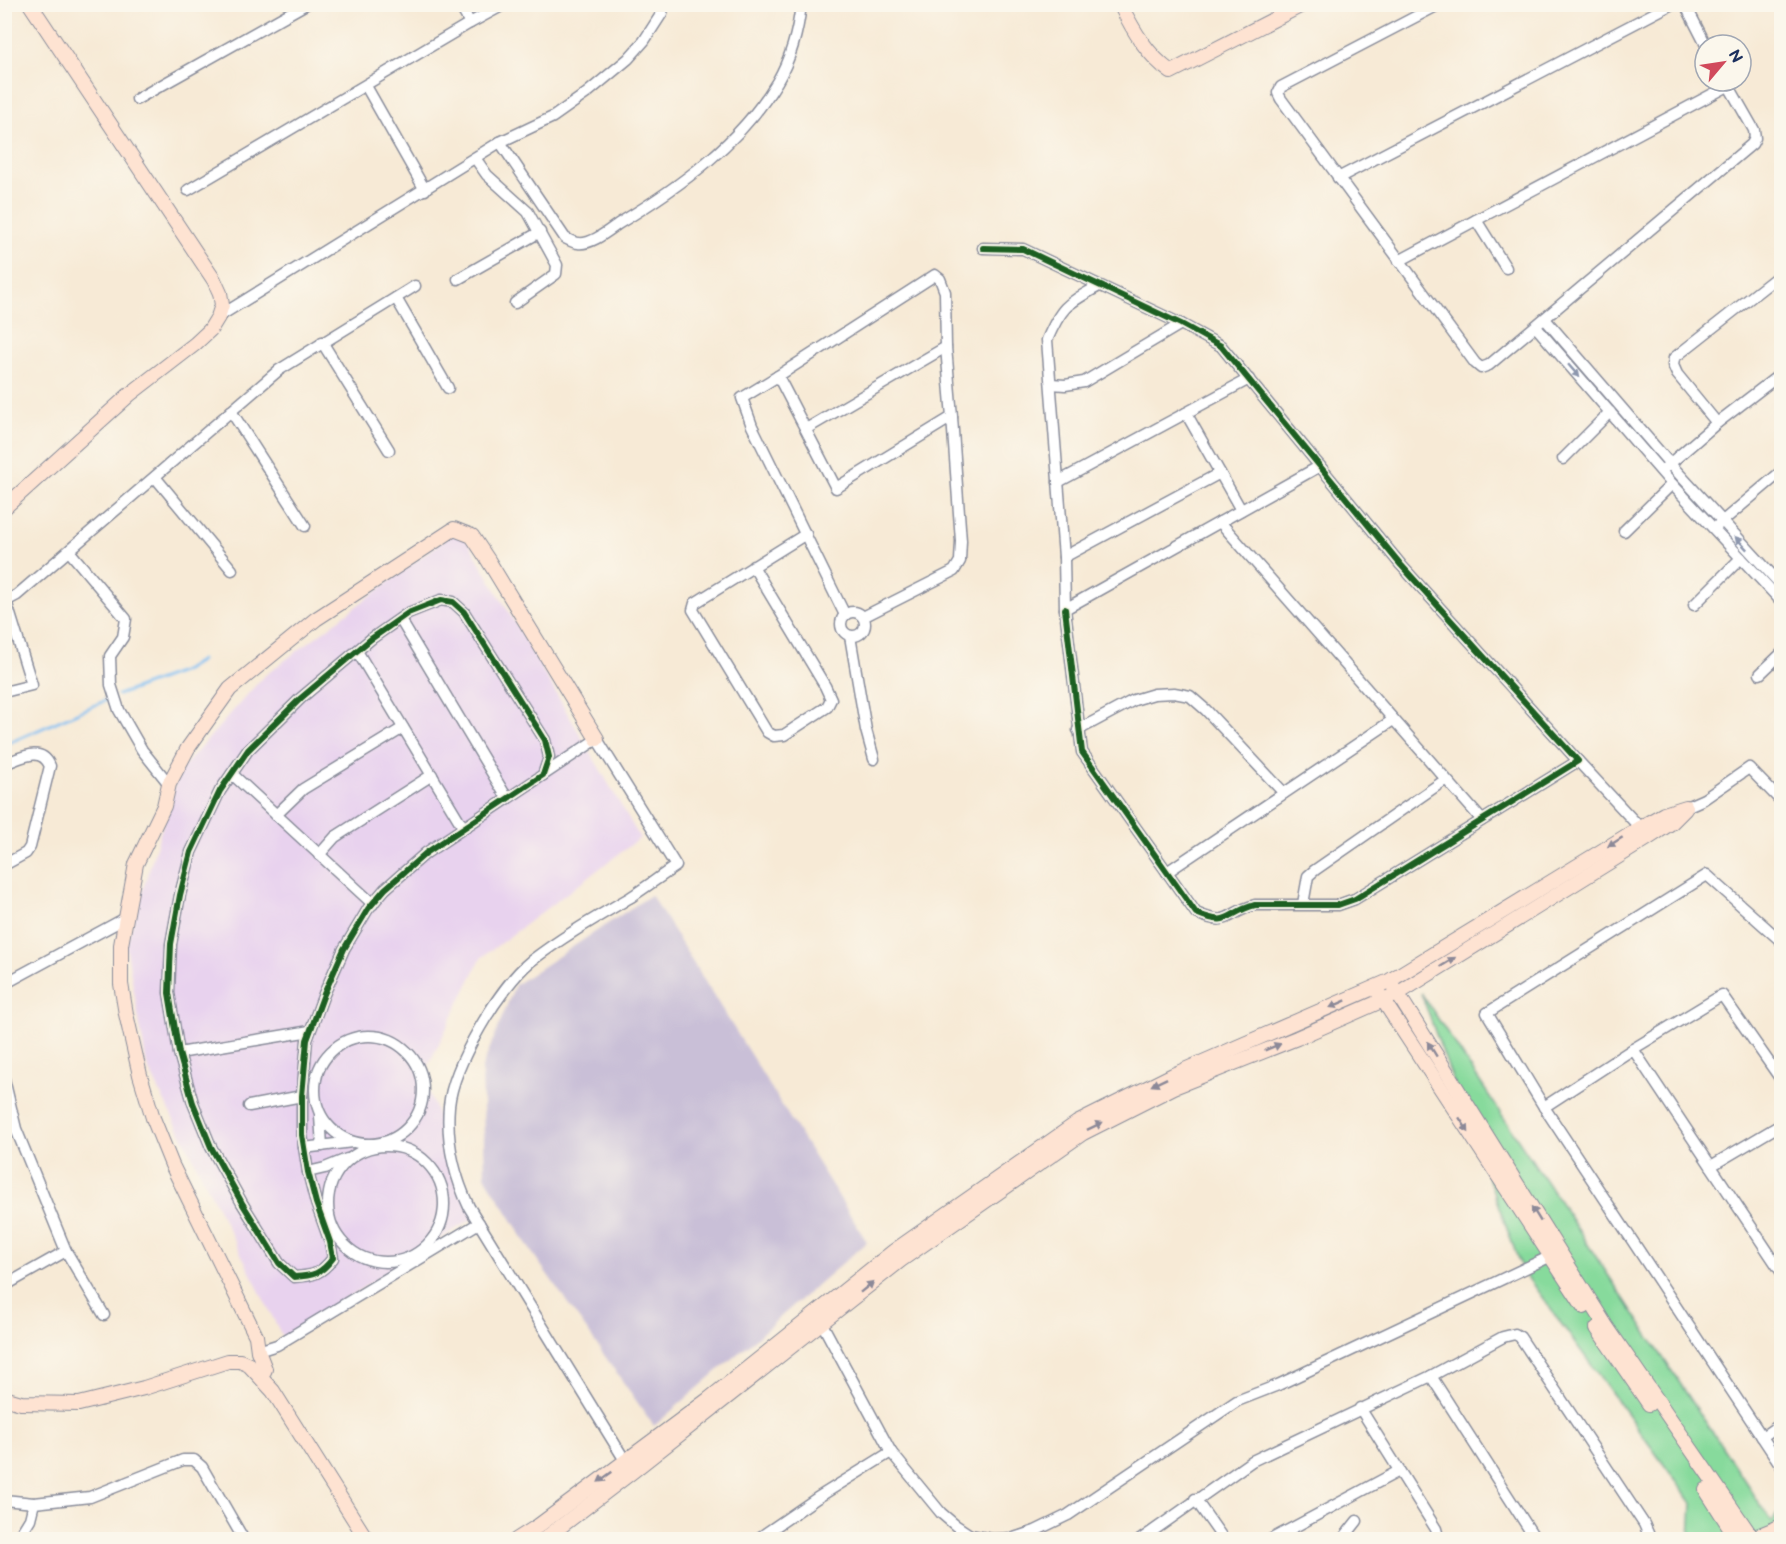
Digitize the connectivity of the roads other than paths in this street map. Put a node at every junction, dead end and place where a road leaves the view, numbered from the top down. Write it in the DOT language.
graph roads {
  1 [pos="30,4"];
  2 [pos="306,4"];
  3 [pos="459,4"];
  4 [pos="505,4"];
  5 [pos="664,4"];
  6 [pos="801,4"];
  7 [pos="1119,4"];
  8 [pos="1304,4"];
  9 [pos="1440,4"];
  10 [pos="1672,4"];
  11 [pos="1685,4"];
  12 [pos="470,22"];
  13 [pos="1700,33"];
  14 [pos="366,86"];
  15 [pos="1710,93"];
  16 [pos="1732,93"];
  17 [pos="137,99"];
  18 [pos="500,142"];
  19 [pos="475,158"];
  20 [pos="1338,178"];
  21 [pos="188,190"];
  22 [pos="425,190"];
  23 [pos="1476,220"];
  24 [pos="540,232"];
  25 [pos="983,248"];
  26 [pos="1399,261"];
  27 [pos="1506,268"];
  28 [pos="1782,273"];
  29 [pos="459,279"];
  30 [pos="415,286"];
  31 [pos="1099,286"];
  32 [pos="396,298"];
  33 [pos="515,303"];
  34 [pos="219,317"];
  35 [pos="1545,319"];
  36 [pos="1181,324"];
  37 [pos="1536,327"];
  38 [pos="322,342"];
  39 [pos="946,347"];
  40 [pos="1782,373"];
  41 [pos="778,376"];
  42 [pos="1249,379"];
  43 [pos="1051,384"];
  44 [pos="448,387"];
  45 [pos="231,411"];
  46 [pos="1610,412"];
  47 [pos="1186,413"];
  48 [pos="952,417"];
  49 [pos="1717,423"];
  50 [pos="806,429"];
  51 [pos="389,450"];
  52 [pos="1563,459"];
  53 [pos="1320,466"];
  54 [pos="1665,468"];
  55 [pos="1782,471"];
  56 [pos="1220,473"];
  57 [pos="155,477"];
  58 [pos="1058,482"];
  59 [pos="1672,484"];
  60 [pos="4,508"];
  61 [pos="1241,510"];
  62 [pos="1220,522"];
  63 [pos="1718,525"];
  64 [pos="305,526"];
  65 [pos="1624,531"];
  66 [pos="806,534"];
  67 [pos="69,551"];
  68 [pos="1064,556"];
  69 [pos="1741,558"];
  70 [pos="753,566"];
  71 [pos="232,570"];
  72 [pos="1777,583"];
  73 [pos="5,602"];
  74 [pos="1782,602"];
  75 [pos="1694,605"];
  76 [pos="1065,609"];
  77 [pos="844,615"];
  78 [pos="863,617"];
  79 [pos="400,619"];
  80 [pos="850,636"];
  81 [pos="357,651"];
  82 [pos="1782,653"];
  83 [pos="1760,674"];
  84 [pos="4,692"];
  85 [pos="1393,720"];
  86 [pos="403,728"];
  87 [pos="1078,730"];
  88 [pos="597,739"];
  89 [pos="874,759"];
  90 [pos="1578,761"];
  91 [pos="4,764"];
  92 [pos="232,774"];
  93 [pos="432,775"];
  94 [pos="543,775"];
  95 [pos="1445,780"];
  96 [pos="169,784"];
  97 [pos="1284,794"];
  98 [pos="507,798"];
  99 [pos="1782,802"];
  100 [pos="1686,807"];
  101 [pos="276,814"];
  102 [pos="1482,820"];
  103 [pos="463,827"];
  104 [pos="1645,832"];
  105 [pos="319,855"];
  106 [pos="4,865"];
  107 [pos="1167,872"];
  108 [pos="373,904"];
  109 [pos="1303,904"];
  110 [pos="124,919"];
  111 [pos="1782,942"];
  112 [pos="1389,981"];
  113 [pos="4,984"];
  114 [pos="1375,987"];
  115 [pos="1398,994"];
  116 [pos="1383,1000"];
  117 [pos="310,1031"];
  118 [pos="1633,1049"];
  119 [pos="179,1053"];
  120 [pos="4,1079"];
  121 [pos="1782,1081"];
  122 [pos="302,1096"];
  123 [pos="249,1106"];
  124 [pos="1544,1107"];
  125 [pos="320,1113"];
  126 [pos="1782,1124"];
  127 [pos="16,1129"];
  128 [pos="4,1135"];
  129 [pos="353,1142"];
  130 [pos="322,1146"];
  131 [pos="304,1148"];
  132 [pos="350,1158"];
  133 [pos="1711,1166"];
  134 [pos="325,1168"];
  135 [pos="308,1172"];
  136 [pos="328,1199"];
  137 [pos="479,1223"];
  138 [pos="66,1251"];
  139 [pos="1549,1257"];
  140 [pos="1778,1260"];
  141 [pos="1782,1273"];
  142 [pos="4,1286"];
  143 [pos="104,1315"];
  144 [pos="819,1318"];
  145 [pos="258,1351"];
  146 [pos="236,1361"];
  147 [pos="262,1376"];
  148 [pos="1431,1376"];
  149 [pos="4,1398"];
  150 [pos="1360,1408"];
  151 [pos="1782,1423"];
  152 [pos="1762,1437"];
  153 [pos="891,1452"];
  154 [pos="629,1467"];
  155 [pos="1782,1467"];
  156 [pos="1399,1471"];
  157 [pos="1195,1499"];
  158 [pos="4,1500"];
  159 [pos="34,1503"];
  160 [pos="1357,1521"];
  161 [pos="1782,1526"];
  162 [pos="1750,1538"];
  163 [pos="17,1539"];
  164 [pos="244,1539"];
  165 [pos="367,1539"];
  166 [pos="516,1539"];
  167 [pos="543,1539"];
  168 [pos="756,1539"];
  169 [pos="1140,1539"];
  170 [pos="1224,1539"];
  171 [pos="1270,1539"];
  172 [pos="1342,1539"];
  173 [pos="1439,1539"];
  174 [pos="1536,1539"];
  175 [pos="1651,1539"];
  1 -- 34 [label="street"];
  2 -- 17 [label="street"];
  3 -- 12 [label="street"];
  4 -- 12 [label="street"];
  5 -- 18 [label="street"];
  6 -- 18 [label="street"];
  7 -- 8 [label="street"];
  9 -- 20 [label="street"];
  10 -- 20 [label="street"];
  11 -- 13 [label="street"];
  12 -- 14 [label="street"];
  14 -- 21 [label="street"];
  14 -- 22 [label="street"];
  15 -- 23 [label="street"];
  16 -- 35 [label="street"];
  18 -- 19 [label="street"];
  19 -- 22 [label="street"];
  19 -- 24 [label="street"];
  20 -- 26 [label="street"];
  22 -- 34 [label="street"];
  23 -- 26 [label="street"];
  23 -- 27 [label="street"];
  24 -- 29 [label="street"];
  24 -- 33 [label="street"];
  25 -- 31 [label="street"];
  26 -- 37 [label="street"];
  28 -- 49 [label="street"];
  30 -- 32 [label="street"];
  31 -- 36 [label="street"];
  31 -- 43 [label="street"];
  32 -- 38 [label="street"];
  32 -- 44 [label="street"];
  34 -- 60 [label="street"];
  35 -- 37 [label="street"];
  35 -- 54 [label="street"];
  36 -- 42 [label="street"];
  36 -- 43 [label="street"];
  37 -- 46 [label="street, one-way"];
  38 -- 45 [label="street"];
  38 -- 51 [label="street"];
  39 -- 41 [label="street"];
  39 -- 48 [label="street"];
  39 -- 50 [label="street"];
  40 -- 49 [label="street"];
  41 -- 50 [label="street"];
  41 -- 66 [label="street"];
  42 -- 47 [label="street"];
  42 -- 53 [label="street"];
  43 -- 58 [label="street"];
  45 -- 57 [label="street"];
  45 -- 64 [label="street"];
  46 -- 52 [label="street"];
  46 -- 54 [label="street"];
  47 -- 56 [label="street"];
  47 -- 58 [label="street"];
  48 -- 50 [label="street"];
  48 -- 78 [label="street"];
  49 -- 54 [label="street"];
  53 -- 61 [label="street"];
  53 -- 90 [label="street"];
  54 -- 59 [label="street"];
  54 -- 63 [label="street"];
  55 -- 63 [label="street"];
  56 -- 61 [label="street"];
  56 -- 68 [label="street"];
  57 -- 67 [label="street"];
  57 -- 71 [label="street"];
  58 -- 68 [label="street"];
  59 -- 63 [label="street"];
  59 -- 65 [label="street"];
  61 -- 62 [label="street"];
  62 -- 76 [label="street"];
  62 -- 85 [label="street"];
  63 -- 69 [label="street"];
  72 -- 63 [label="street, one-way"];
  66 -- 70 [label="street"];
  66 -- 77 [label="street"];
  67 -- 73 [label="street"];
  67 -- 96 [label="street"];
  68 -- 76 [label="street"];
  69 -- 72 [label="street"];
  69 -- 75 [label="street"];
  70 -- 70 [label="street"];
  72 -- 74 [label="street"];
  73 -- 84 [label="street"];
  76 -- 87 [label="street"];
  77 -- 78 [label="street"];
  77 -- 80 [label="street"];
  78 -- 80 [label="street"];
  79 -- 81 [label="street"];
  79 -- 94 [label="street"];
  79 -- 98 [label="street"];
  80 -- 89 [label="street"];
  81 -- 86 [label="street"];
  81 -- 92 [label="street"];
  82 -- 83 [label="street"];
  85 -- 95 [label="street"];
  85 -- 97 [label="street"];
  86 -- 93 [label="street"];
  86 -- 101 [label="street"];
  87 -- 97 [label="street"];
  87 -- 107 [label="street"];
  88 -- 94 [label="street"];
  88 -- 96 [label="street"];
  88 -- 137 [label="street"];
  90 -- 102 [label="street"];
  90 -- 104 [label="street"];
  91 -- 106 [label="street"];
  92 -- 101 [label="street"];
  92 -- 119 [label="street"];
  93 -- 103 [label="street"];
  93 -- 105 [label="street"];
  94 -- 98 [label="street"];
  95 -- 102 [label="street"];
  95 -- 109 [label="street"];
  96 -- 110 [label="street"];
  97 -- 107 [label="street"];
  98 -- 103 [label="street"];
  99 -- 100 [label="street"];
  100 -- 104 [label="street"];
  101 -- 105 [label="street"];
  102 -- 109 [label="street"];
  103 -- 108 [label="street"];
  104 -- 112 [label="street, one-way"];
  115 -- 104 [label="street, one-way"];
  105 -- 108 [label="street"];
  107 -- 109 [label="street"];
  108 -- 117 [label="street"];
  110 -- 113 [label="street"];
  110 -- 145 [label="street"];
  111 -- 124 [label="street"];
  112 -- 114 [label="street"];
  112 -- 115 [label="street"];
  114 -- 116 [label="street"];
  114 -- 144 [label="street, one-way"];
  115 -- 116 [label="street"];
  162 -- 115 [label="street, one-way"];
  116 -- 139 [label="street, one-way"];
  144 -- 116 [label="street, one-way"];
  117 -- 119 [label="street"];
  117 -- 122 [label="street"];
  118 -- 121 [label="street"];
  118 -- 124 [label="street"];
  118 -- 133 [label="street"];
  119 -- 135 [label="street"];
  120 -- 127 [label="street"];
  122 -- 123 [label="street"];
  122 -- 131 [label="street"];
  124 -- 152 [label="street"];
  125 -- 129 [label="street"];
  125 -- 129 [label="street"];
  125 -- 130 [label="street"];
  126 -- 133 [label="street"];
  127 -- 128 [label="street"];
  127 -- 138 [label="street"];
  129 -- 130 [label="street"];
  130 -- 131 [label="street"];
  131 -- 135 [label="street"];
  132 -- 134 [label="street"];
  132 -- 136 [label="street"];
  132 -- 136 [label="street"];
  133 -- 140 [label="street"];
  134 -- 135 [label="street"];
  134 -- 136 [label="street"];
  137 -- 145 [label="street"];
  137 -- 154 [label="street"];
  138 -- 142 [label="street"];
  138 -- 143 [label="street"];
  139 -- 153 [label="street"];
  139 -- 162 [label="street"];
  140 -- 141 [label="street"];
  144 -- 153 [label="street"];
  144 -- 154 [label="street"];
  145 -- 146 [label="street"];
  145 -- 147 [label="street"];
  146 -- 147 [label="street"];
  146 -- 149 [label="street"];
  147 -- 165 [label="street"];
  148 -- 150 [label="street"];
  148 -- 174 [label="street"];
  148 -- 175 [label="street"];
  150 -- 156 [label="street"];
  150 -- 157 [label="street"];
  151 -- 152 [label="street"];
  152 -- 155 [label="street"];
  153 -- 168 [label="street"];
  154 -- 166 [label="street, one-way"];
  154 -- 167 [label="street"];
  156 -- 171 [label="street"];
  156 -- 173 [label="street"];
  157 -- 169 [label="street"];
  157 -- 170 [label="street"];
  158 -- 159 [label="street"];
  159 -- 163 [label="street"];
  159 -- 164 [label="street"];
  160 -- 172 [label="street"];
  161 -- 162 [label="street"];
}
